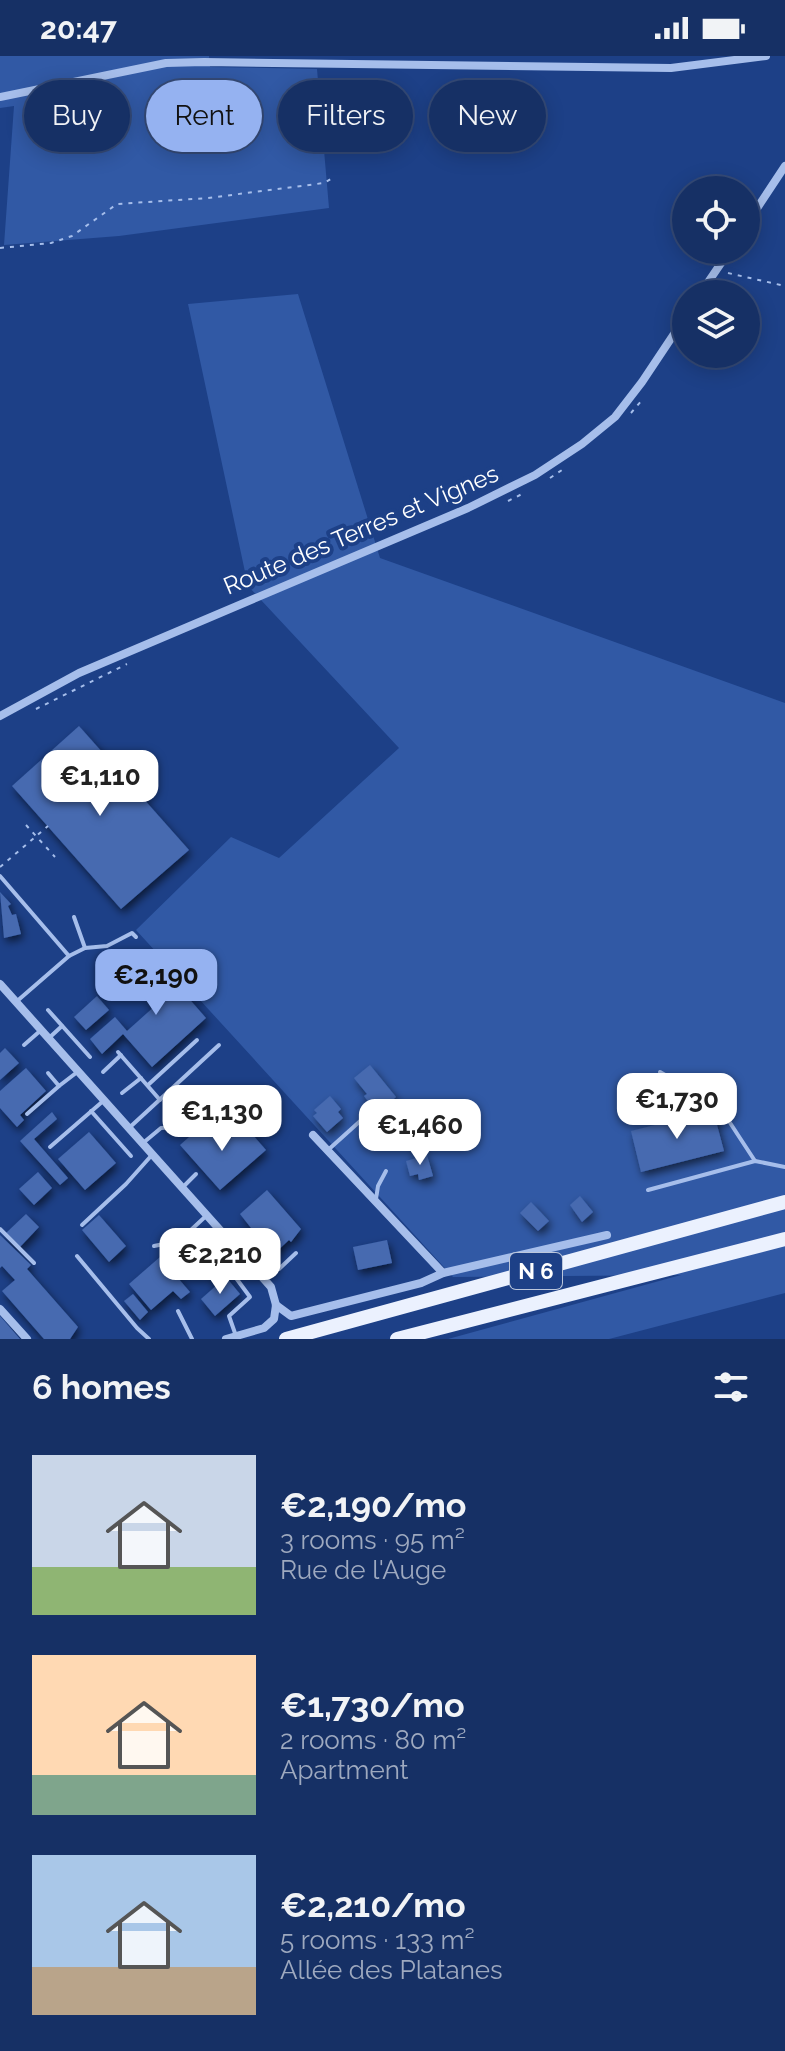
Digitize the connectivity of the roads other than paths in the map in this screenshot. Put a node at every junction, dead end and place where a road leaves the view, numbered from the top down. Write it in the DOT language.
graph roads {
  1 [pos="766,56"];
  2 [pos="204,59"];
  3 [pos="0,97"];
  4 [pos="785,166"];
  5 [pos="760,204"];
  6 [pos="672,337"];
  7 [pos="0,716"];
  8 [pos="0,876"];
  9 [pos="74,917"];
  10 [pos="136,937"];
  11 [pos="85,948"];
  12 [pos="69,956"];
  13 [pos="0,984"];
  14 [pos="16,1002"];
  15 [pos="48,1010"];
  16 [pos="62,1026"];
  17 [pos="42,1030"];
  18 [pos="49,1038"];
  19 [pos="197,1040"];
  20 [pos="24,1045"];
  21 [pos="219,1045"];
  22 [pos="90,1057"];
  23 [pos="78,1071"];
  24 [pos="103,1072"];
  25 [pos="660,1072"];
  26 [pos="48,1073"];
  27 [pos="141,1078"];
  28 [pos="148,1085"];
  29 [pos="59,1086"];
  30 [pos="122,1093"];
  31 [pos="208,1096"];
  32 [pos="104,1100"];
  33 [pos="160,1100"];
  34 [pos="91,1111"];
  35 [pos="27,1114"];
  36 [pos="368,1114"];
  37 [pos="129,1128"];
  38 [pos="313,1135"];
  39 [pos="143,1143"];
  40 [pos="50,1147"];
  41 [pos="328,1150"];
  42 [pos="153,1154"];
  43 [pos="131,1156"];
  44 [pos="755,1161"];
  45 [pos="785,1167"];
  46 [pos="386,1171"];
  47 [pos="196,1174"];
  48 [pos="182,1188"];
  49 [pos="648,1190"];
  50 [pos="376,1201"];
  51 [pos="785,1202"];
  52 [pos="206,1216"];
  53 [pos="82,1225"];
  54 [pos="0,1229"];
  55 [pos="607,1235"];
  56 [pos="224,1237"];
  57 [pos="785,1239"];
  58 [pos="154,1246"];
  59 [pos="296,1253"];
  60 [pos="77,1256"];
  61 [pos="34,1263"];
  62 [pos="253,1266"];
  63 [pos="190,1268"];
  64 [pos="443,1273"];
  65 [pos="236,1278"];
  66 [pos="276,1305"];
  67 [pos="0,1309"];
  68 [pos="178,1311"];
  69 [pos="236,1336"];
  70 [pos="27,1339"];
  71 [pos="149,1339"];
  72 [pos="192,1339"];
  73 [pos="226,1339"];
  74 [pos="286,1339"];
  75 [pos="397,1339"];
  1 -- 2 [label="street"];
  2 -- 3 [label="street"];
  4 -- 5 [label="street"];
  6 -- 7 [label="street, Route des Terres et Vignes"];
  8 -- 12 [label="lane"];
  9 -- 11 [label="lane"];
  10 -- 11 [label="lane"];
  11 -- 12 [label="lane"];
  12 -- 14 [label="lane"];
  13 -- 14 [label="street"];
  14 -- 17 [label="street"];
  15 -- 16 [label="lane"];
  16 -- 18 [label="lane"];
  16 -- 22 [label="lane"];
  17 -- 18 [label="street"];
  17 -- 20 [label="lane"];
  18 -- 23 [label="street"];
  19 -- 28 [label="lane"];
  21 -- 33 [label="lane"];
  23 -- 29 [label="lane"];
  23 -- 32 [label="street"];
  24 -- 27 [label="lane"];
  25 -- 44 [label="lane"];
  26 -- 29 [label="lane"];
  27 -- 28 [label="lane"];
  27 -- 30 [label="lane"];
  28 -- 33 [label="lane"];
  29 -- 35 [label="lane"];
  31 -- 39 [label="lane"];
  32 -- 34 [label="lane"];
  32 -- 37 [label="street"];
  33 -- 37 [label="lane"];
  34 -- 40 [label="lane"];
  34 -- 43 [label="lane"];
  36 -- 41 [label="lane"];
  37 -- 39 [label="street"];
  38 -- 41 [label="street"];
  39 -- 42 [label="street"];
  41 -- 50 [label="street"];
  42 -- 48 [label="street"];
  42 -- 53 [label="lane"];
  44 -- 45 [label="lane"];
  44 -- 49 [label="lane"];
  46 -- 50 [label="lane"];
  47 -- 48 [label="lane"];
  48 -- 52 [label="street"];
  50 -- 64 [label="street"];
  51 -- 74 [label="main road, N 6"];
  52 -- 56 [label="street"];
  52 -- 58 [label="lane"];
  54 -- 61 [label="lane"];
  55 -- 64 [label="street"];
  56 -- 62 [label="street"];
  56 -- 63 [label="lane"];
  57 -- 75 [label="main road, N 6"];
  59 -- 62 [label="lane"];
  60 -- 71 [label="lane"];
  62 -- 66 [label="street"];
  64 -- 66 [label="street"];
  65 -- 69 [label="lane"];
  66 -- 69 [label="street"];
  67 -- 70 [label="street"];
  68 -- 72 [label="lane"];
  69 -- 73 [label="street"];
}
